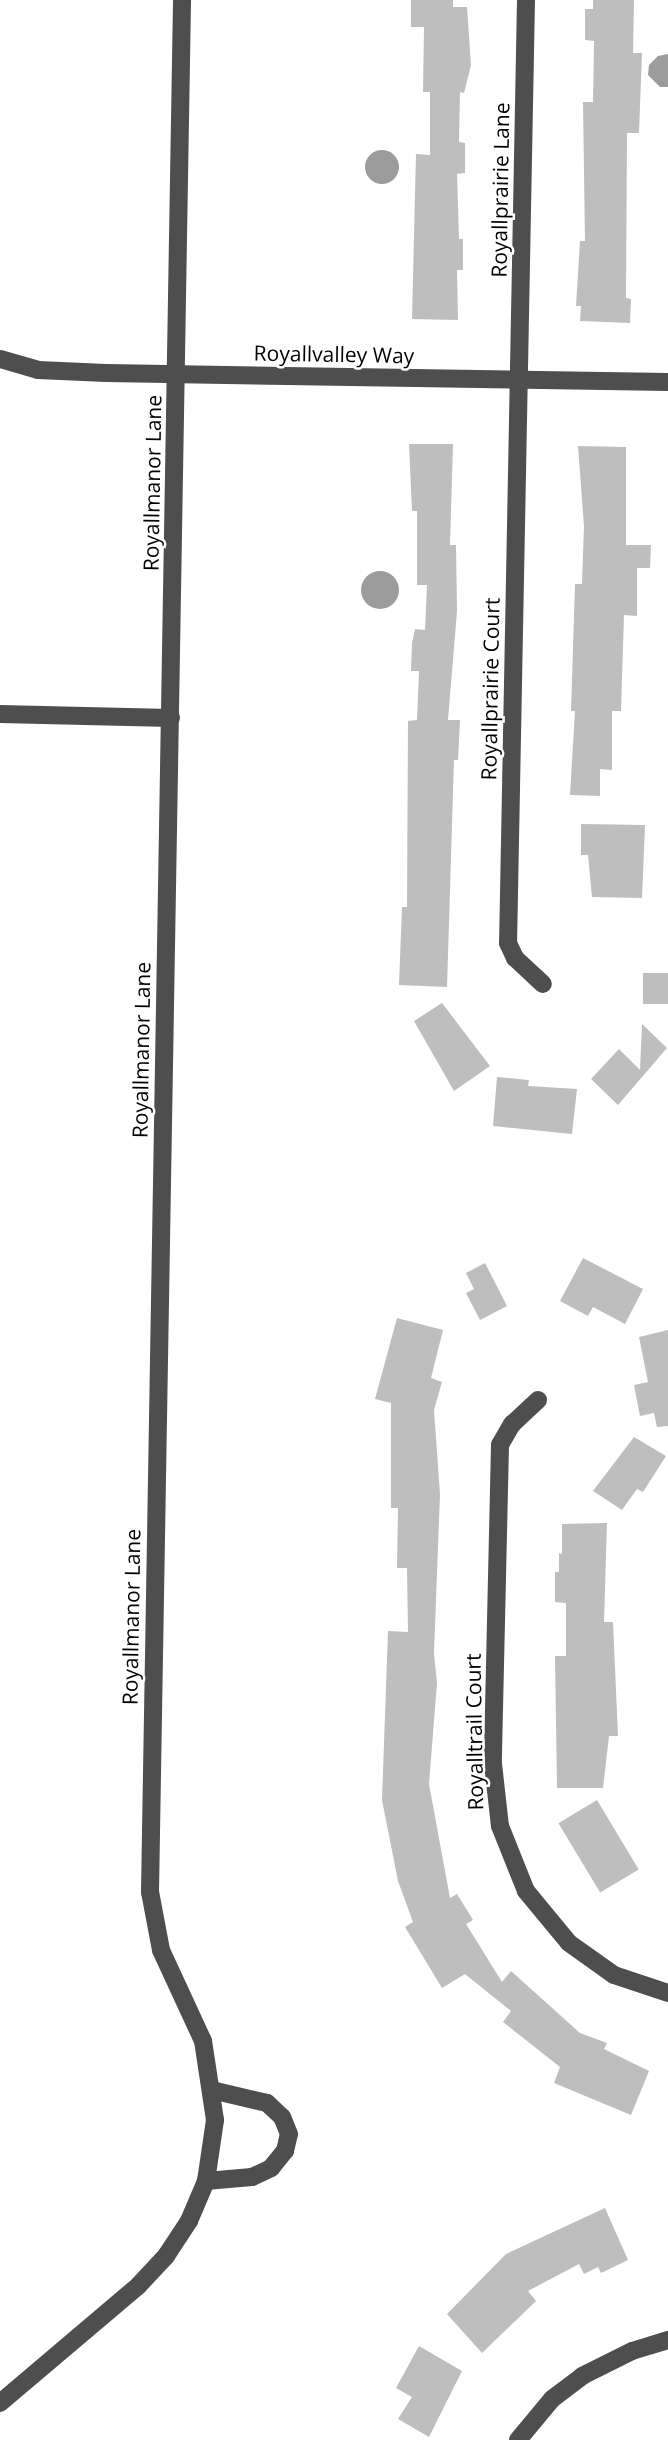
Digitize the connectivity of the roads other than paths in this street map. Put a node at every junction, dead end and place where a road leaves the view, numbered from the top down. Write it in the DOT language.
graph roads {
  1 [pos="182,0"];
  2 [pos="526,0"];
  3 [pos="0,359"];
  4 [pos="177,375"];
  5 [pos="522,380"];
  6 [pos="668,382"];
  7 [pos="0,714"];
  8 [pos="171,718"];
  9 [pos="543,984"];
  10 [pos="538,1400"];
  11 [pos="668,1993"];
  12 [pos="212,2090"];
  13 [pos="206,2181"];
  14 [pos="668,2340"];
  15 [pos="0,2403"];
  16 [pos="518,2440"];
  1 -- 4 [label="street, Royallmanor Lane"];
  2 -- 5 [label="street, Royallprairie Lane"];
  3 -- 4 [label="street, Royallvalley Way"];
  4 -- 5 [label="street, Royallvalley Way"];
  4 -- 8 [label="street, Royallmanor Lane"];
  5 -- 6 [label="street, Royallvalley Way"];
  5 -- 9 [label="street, Royallprairie Court"];
  7 -- 8 [label="street"];
  8 -- 12 [label="street, Royallmanor Lane"];
  10 -- 11 [label="street, Royalltrail Court"];
  12 -- 13 [label="street, Royallmanor Lane"];
  12 -- 13 [label="street"];
  13 -- 15 [label="street, Royallmanor Lane"];
  14 -- 16 [label="street"];
}
